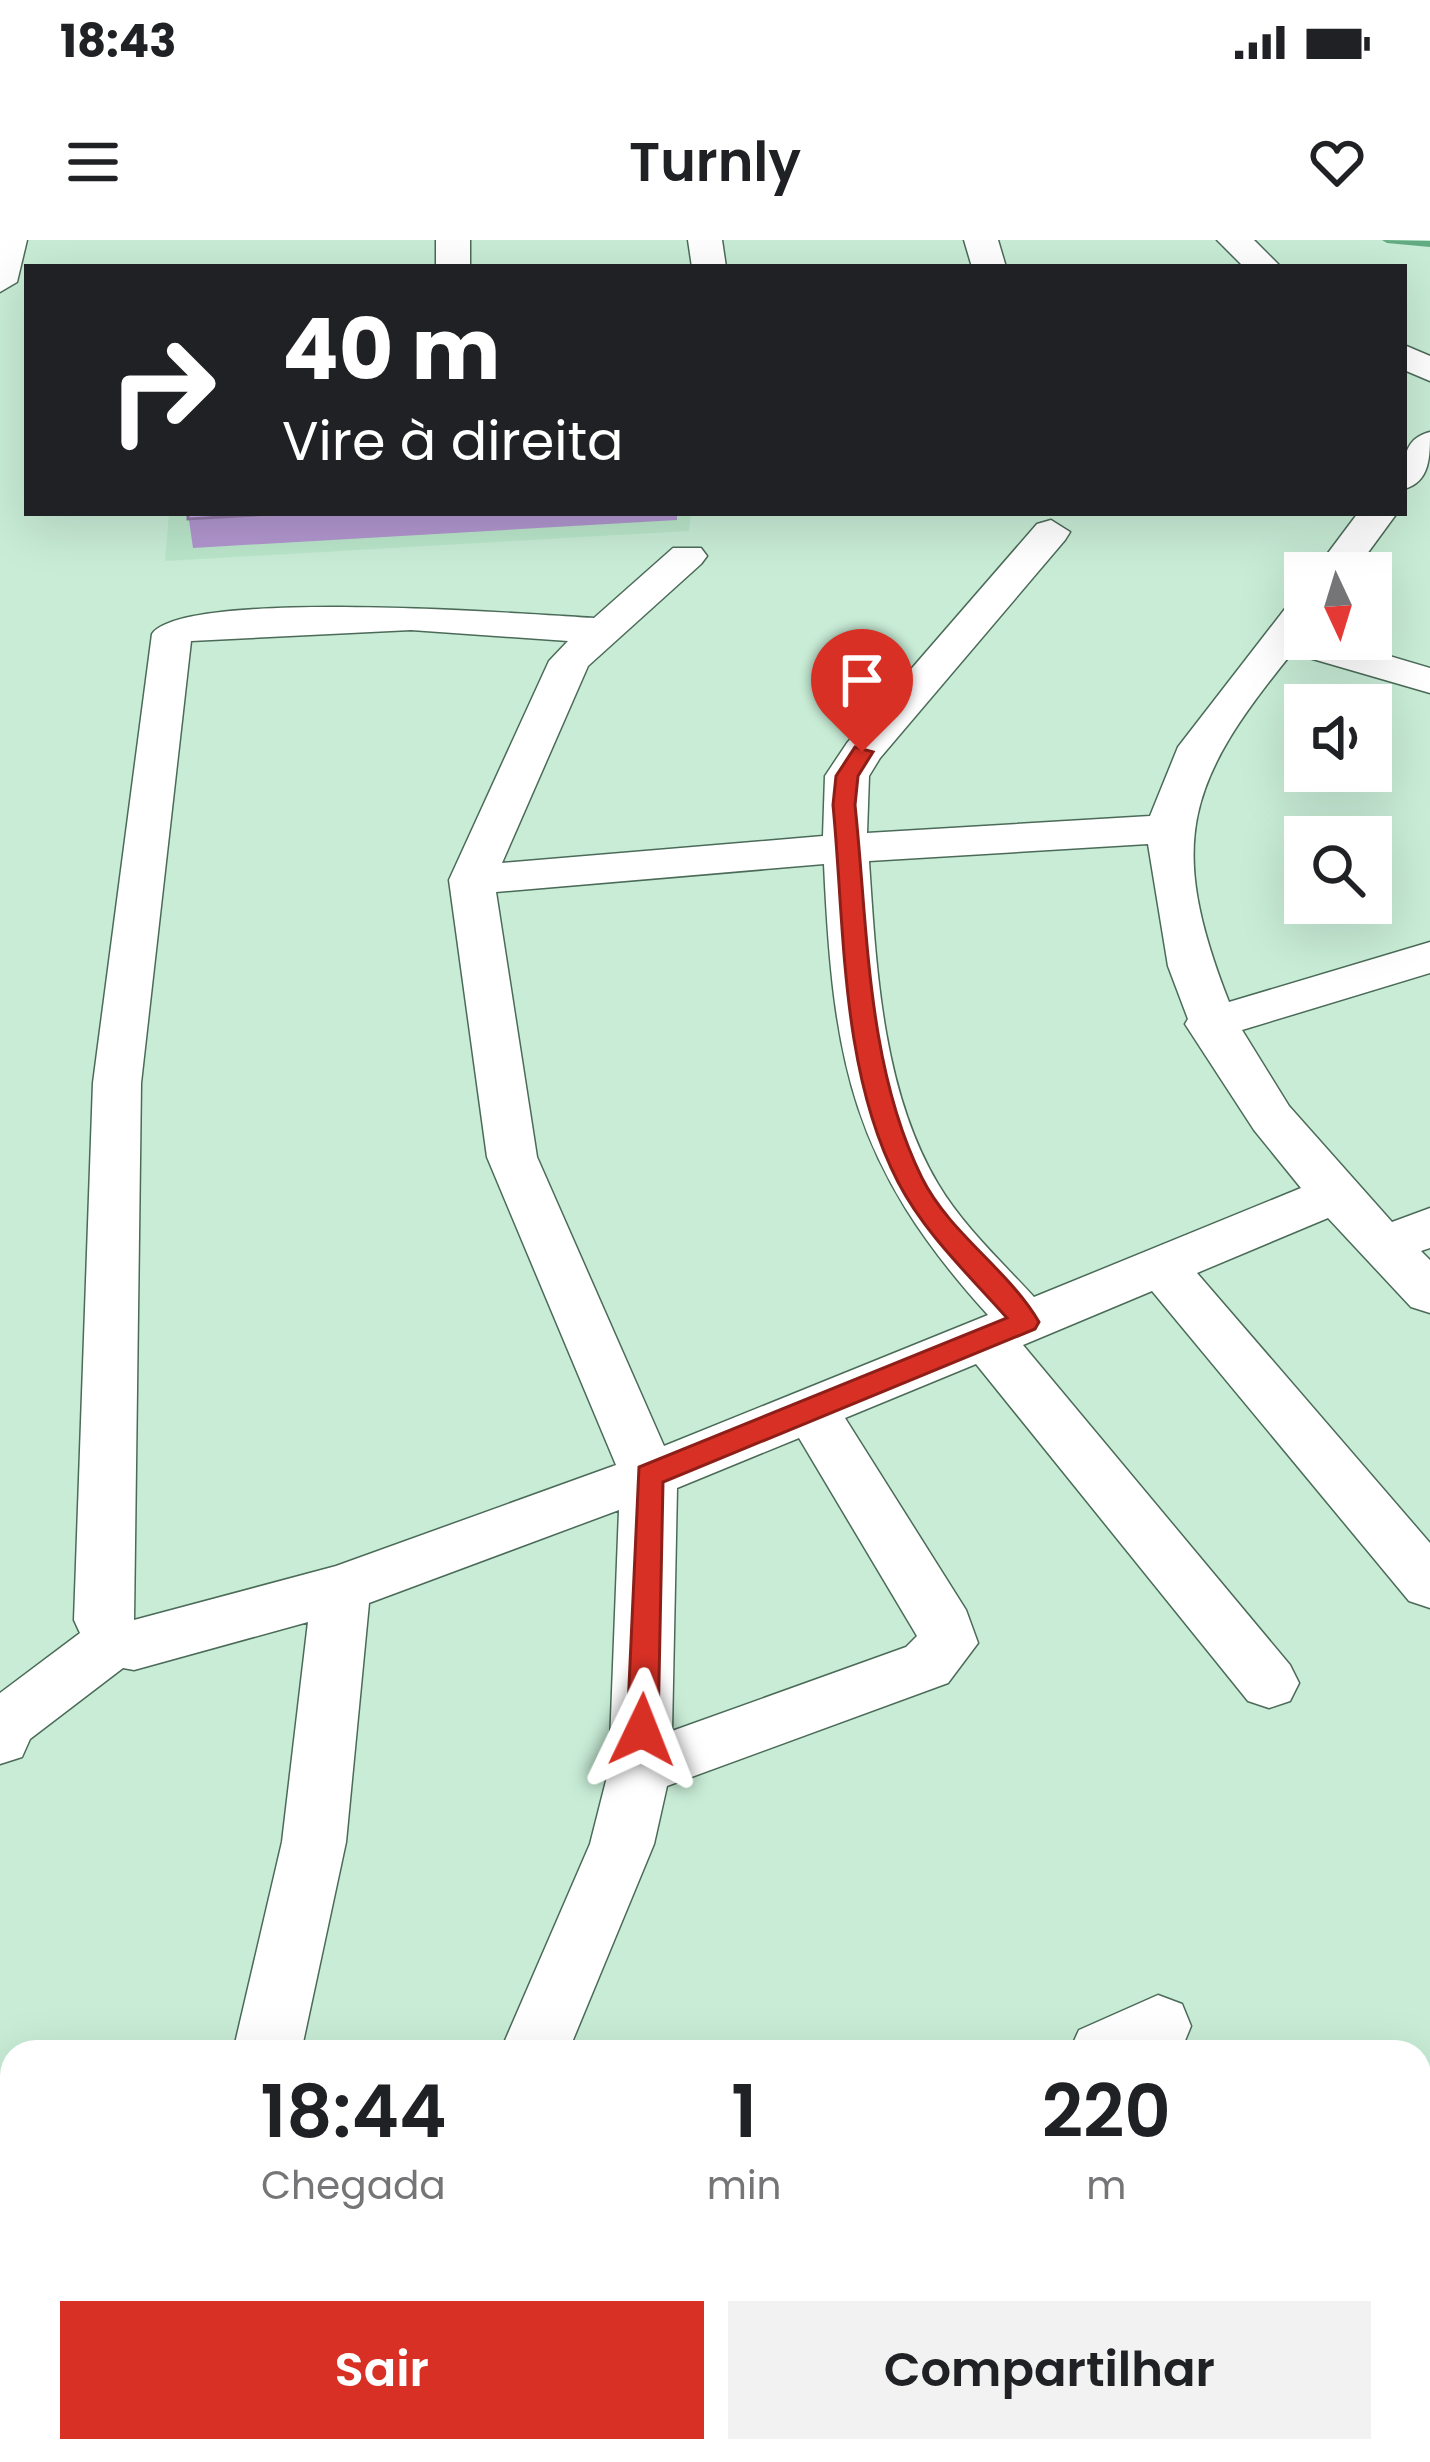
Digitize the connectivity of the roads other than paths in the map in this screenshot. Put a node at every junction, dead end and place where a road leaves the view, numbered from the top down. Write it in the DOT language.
graph roads {
  1 [pos="10,240"];
  2 [pos="1234,240"];
  3 [pos="1261,264"];
  4 [pos="0,282"];
  5 [pos="1430,443"];
  6 [pos="1407,474"];
  7 [pos="1376,516"];
  8 [pos="1051,532"];
  9 [pos="1349,552"];
  10 [pos="687,556"];
  11 [pos="603,631"];
  12 [pos="1284,639"];
  13 [pos="1380,660"];
  14 [pos="1430,681"];
  15 [pos="1169,829"];
  16 [pos="846,848"];
  17 [pos="472,880"];
  18 [pos="1430,957"];
  19 [pos="1209,1024"];
  20 [pos="1337,1194"];
  21 [pos="1407,1236"];
  22 [pos="1161,1266"];
  23 [pos="1430,1293"];
  24 [pos="1006,1330"];
  25 [pos="811,1410"];
  26 [pos="649,1475"];
  27 [pos="1430,1584"];
  28 [pos="341,1589"];
  29 [pos="114,1641"];
  30 [pos="1269,1683"];
  31 [pos="0,1738"];
  32 [pos="640,1769"];
  33 [pos="270,2040"];
  34 [pos="539,2040"];
  1 -- 4 [label="street"];
  2 -- 3 [label="street"];
  5 -- 6 [label="street"];
  7 -- 9 [label="street"];
  8 -- 16 [label="street"];
  10 -- 11 [label="street"];
  11 -- 17 [label="street"];
  11 -- 29 [label="street"];
  12 -- 15 [label="street"];
  13 -- 14 [label="street"];
  15 -- 16 [label="street"];
  15 -- 19 [label="street"];
  16 -- 17 [label="street"];
  16 -- 24 [label="street"];
  17 -- 26 [label="street"];
  18 -- 19 [label="street"];
  19 -- 20 [label="street"];
  20 -- 21 [label="street"];
  20 -- 22 [label="street"];
  21 -- 23 [label="street"];
  22 -- 24 [label="street"];
  22 -- 27 [label="street"];
  24 -- 25 [label="street"];
  24 -- 30 [label="street"];
  25 -- 26 [label="street"];
  25 -- 32 [label="street"];
  26 -- 28 [label="street"];
  26 -- 32 [label="street"];
  28 -- 29 [label="street"];
  28 -- 33 [label="street"];
  29 -- 31 [label="street"];
  32 -- 34 [label="street"];
}
